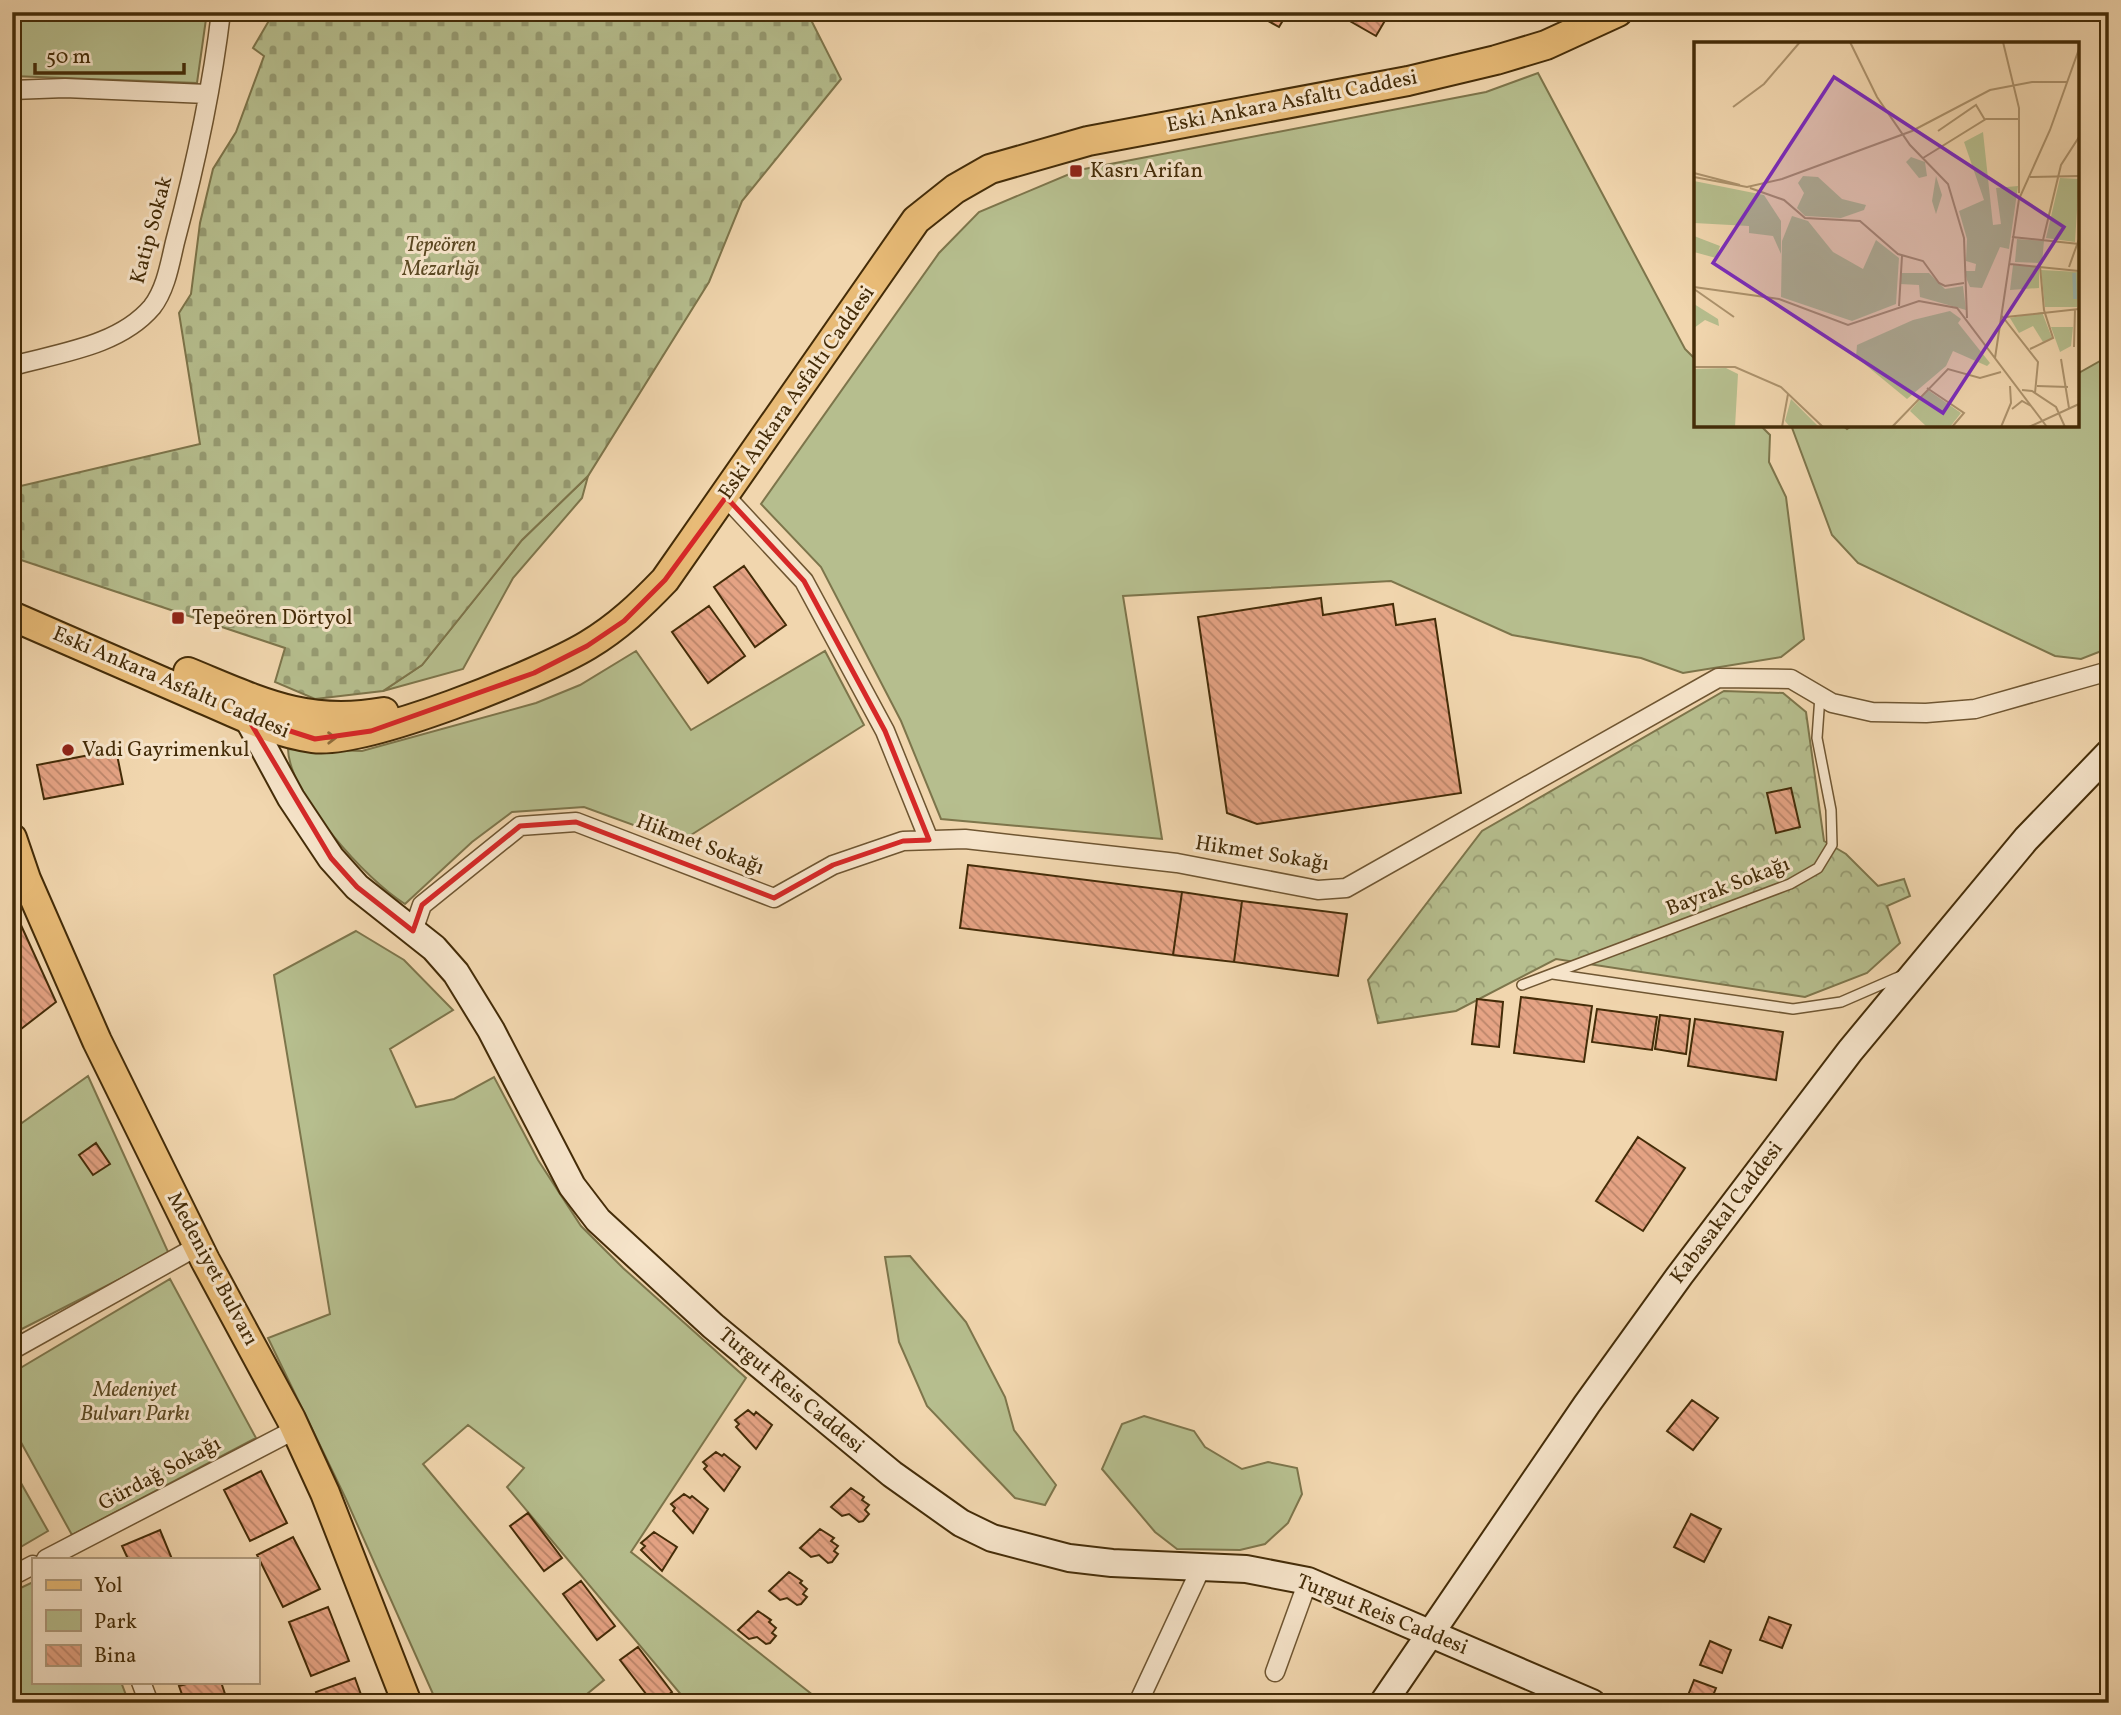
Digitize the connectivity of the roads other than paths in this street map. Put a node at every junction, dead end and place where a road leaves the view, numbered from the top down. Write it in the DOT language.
graph roads {
  1 [pos="221,12"];
  2 [pos="1618,12"];
  3 [pos="12,90"];
  4 [pos="207,94"];
  5 [pos="12,366"];
  6 [pos="726,497"];
  7 [pos="17,607"];
  8 [pos="2109,671"];
  9 [pos="476,694"];
  10 [pos="1820,696"];
  11 [pos="247,717"];
  12 [pos="2106,761"];
  13 [pos="12,838"];
  14 [pos="929,840"];
  15 [pos="19,881"];
  16 [pos="413,931"];
  17 [pos="1915,970"];
  18 [pos="1552,974"];
  19 [pos="1522,985"];
  20 [pos="198,1246"];
  21 [pos="12,1350"];
  22 [pos="296,1429"];
  23 [pos="81,1542"];
  24 [pos="48,1558"];
  25 [pos="89,1558"];
  26 [pos="32,1566"];
  27 [pos="1202,1566"];
  28 [pos="12,1576"];
  29 [pos="1308,1581"];
  30 [pos="1429,1634"];
  31 [pos="1275,1672"];
  32 [pos="142,1684"];
  33 [pos="149,1703"];
  34 [pos="407,1703"];
  35 [pos="1138,1703"];
  36 [pos="1383,1703"];
  37 [pos="1592,1703"];
  1 -- 4 [label="street, Katip Sokak"];
  2 -- 6 [label="main road, Eski Ankara Asfaltı Caddesi"];
  3 -- 4 [label="street"];
  4 -- 5 [label="street, Katip Sokak"];
  6 -- 9 [label="main road, Eski Ankara Asfaltı Caddesi"];
  6 -- 14 [label="street"];
  7 -- 9 [label="main road"];
  7 -- 11 [label="main road, Eski Ankara Asfaltı Caddesi"];
  8 -- 10 [label="street, Hikmet Sokağı"];
  11 -- 9 [label="main road, Eski Ankara Asfaltı Caddesi, one-way"];
  10 -- 14 [label="street, Hikmet Sokağı"];
  10 -- 18 [label="lane, Bayrak Sokağı"];
  11 -- 16 [label="street, Turgut Reis Caddesi"];
  12 -- 17 [label="street, Kabasakal Caddesi"];
  13 -- 15 [label="main road, Medeniyet Bulvarı"];
  14 -- 16 [label="street, Hikmet Sokağı"];
  15 -- 20 [label="main road, Medeniyet Bulvarı"];
  16 -- 27 [label="street, Turgut Reis Caddesi"];
  17 -- 18 [label="lane"];
  17 -- 30 [label="street, Kabasakal Caddesi"];
  18 -- 19 [label="lane, Bayrak Sokağı"];
  20 -- 21 [label="street"];
  20 -- 22 [label="main road, Medeniyet Bulvarı"];
  22 -- 23 [label="street, Gürdağ Sokağı"];
  22 -- 34 [label="main road, Medeniyet Bulvarı"];
  23 -- 24 [label="street, Gürdağ Sokağı"];
  23 -- 25 [label="street"];
  26 -- 28 [label="street"];
  27 -- 29 [label="street, Turgut Reis Caddesi"];
  27 -- 35 [label="street"];
  29 -- 30 [label="street, Turgut Reis Caddesi"];
  29 -- 31 [label="street"];
  30 -- 36 [label="street, Kabasakal Caddesi"];
  30 -- 37 [label="street, Turgut Reis Caddesi"];
  32 -- 33 [label="street"];
}
